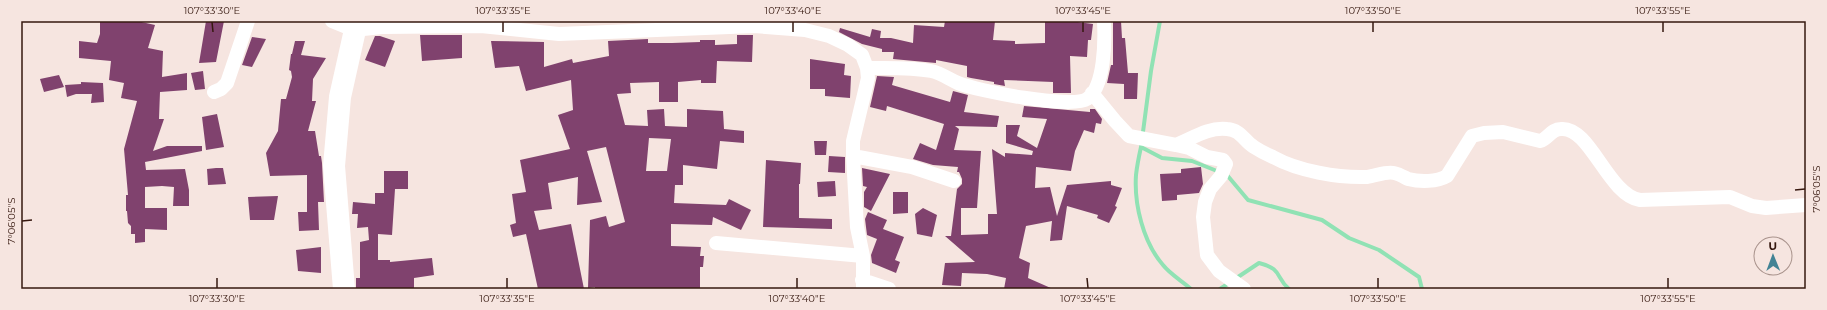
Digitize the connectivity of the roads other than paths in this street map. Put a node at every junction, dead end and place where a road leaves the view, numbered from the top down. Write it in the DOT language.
graph roads {
  1 [pos="248,21"];
  2 [pos="332,21"];
  3 [pos="1104,21"];
  4 [pos="355,25"];
  5 [pos="627,26"];
  6 [pos="867,68"];
  7 [pos="214,92"];
  8 [pos="1092,92"];
  9 [pos="1176,145"];
  10 [pos="853,156"];
  11 [pos="954,181"];
  12 [pos="1806,204"];
  13 [pos="716,243"];
  14 [pos="863,256"];
  15 [pos="863,284"];
  16 [pos="344,289"];
  17 [pos="889,289"];
  18 [pos="1244,289"];
  1 -- 7 [label="street"];
  2 -- 4 [label="street"];
  3 -- 8 [label="street"];
  4 -- 5 [label="street"];
  4 -- 16 [label="main road"];
  5 -- 6 [label="street"];
  6 -- 8 [label="street"];
  6 -- 10 [label="street"];
  8 -- 9 [label="street"];
  9 -- 12 [label="street"];
  9 -- 18 [label="street"];
  10 -- 11 [label="street"];
  10 -- 14 [label="street"];
  13 -- 14 [label="street"];
  14 -- 15 [label="street"];
  15 -- 17 [label="street"];
}
